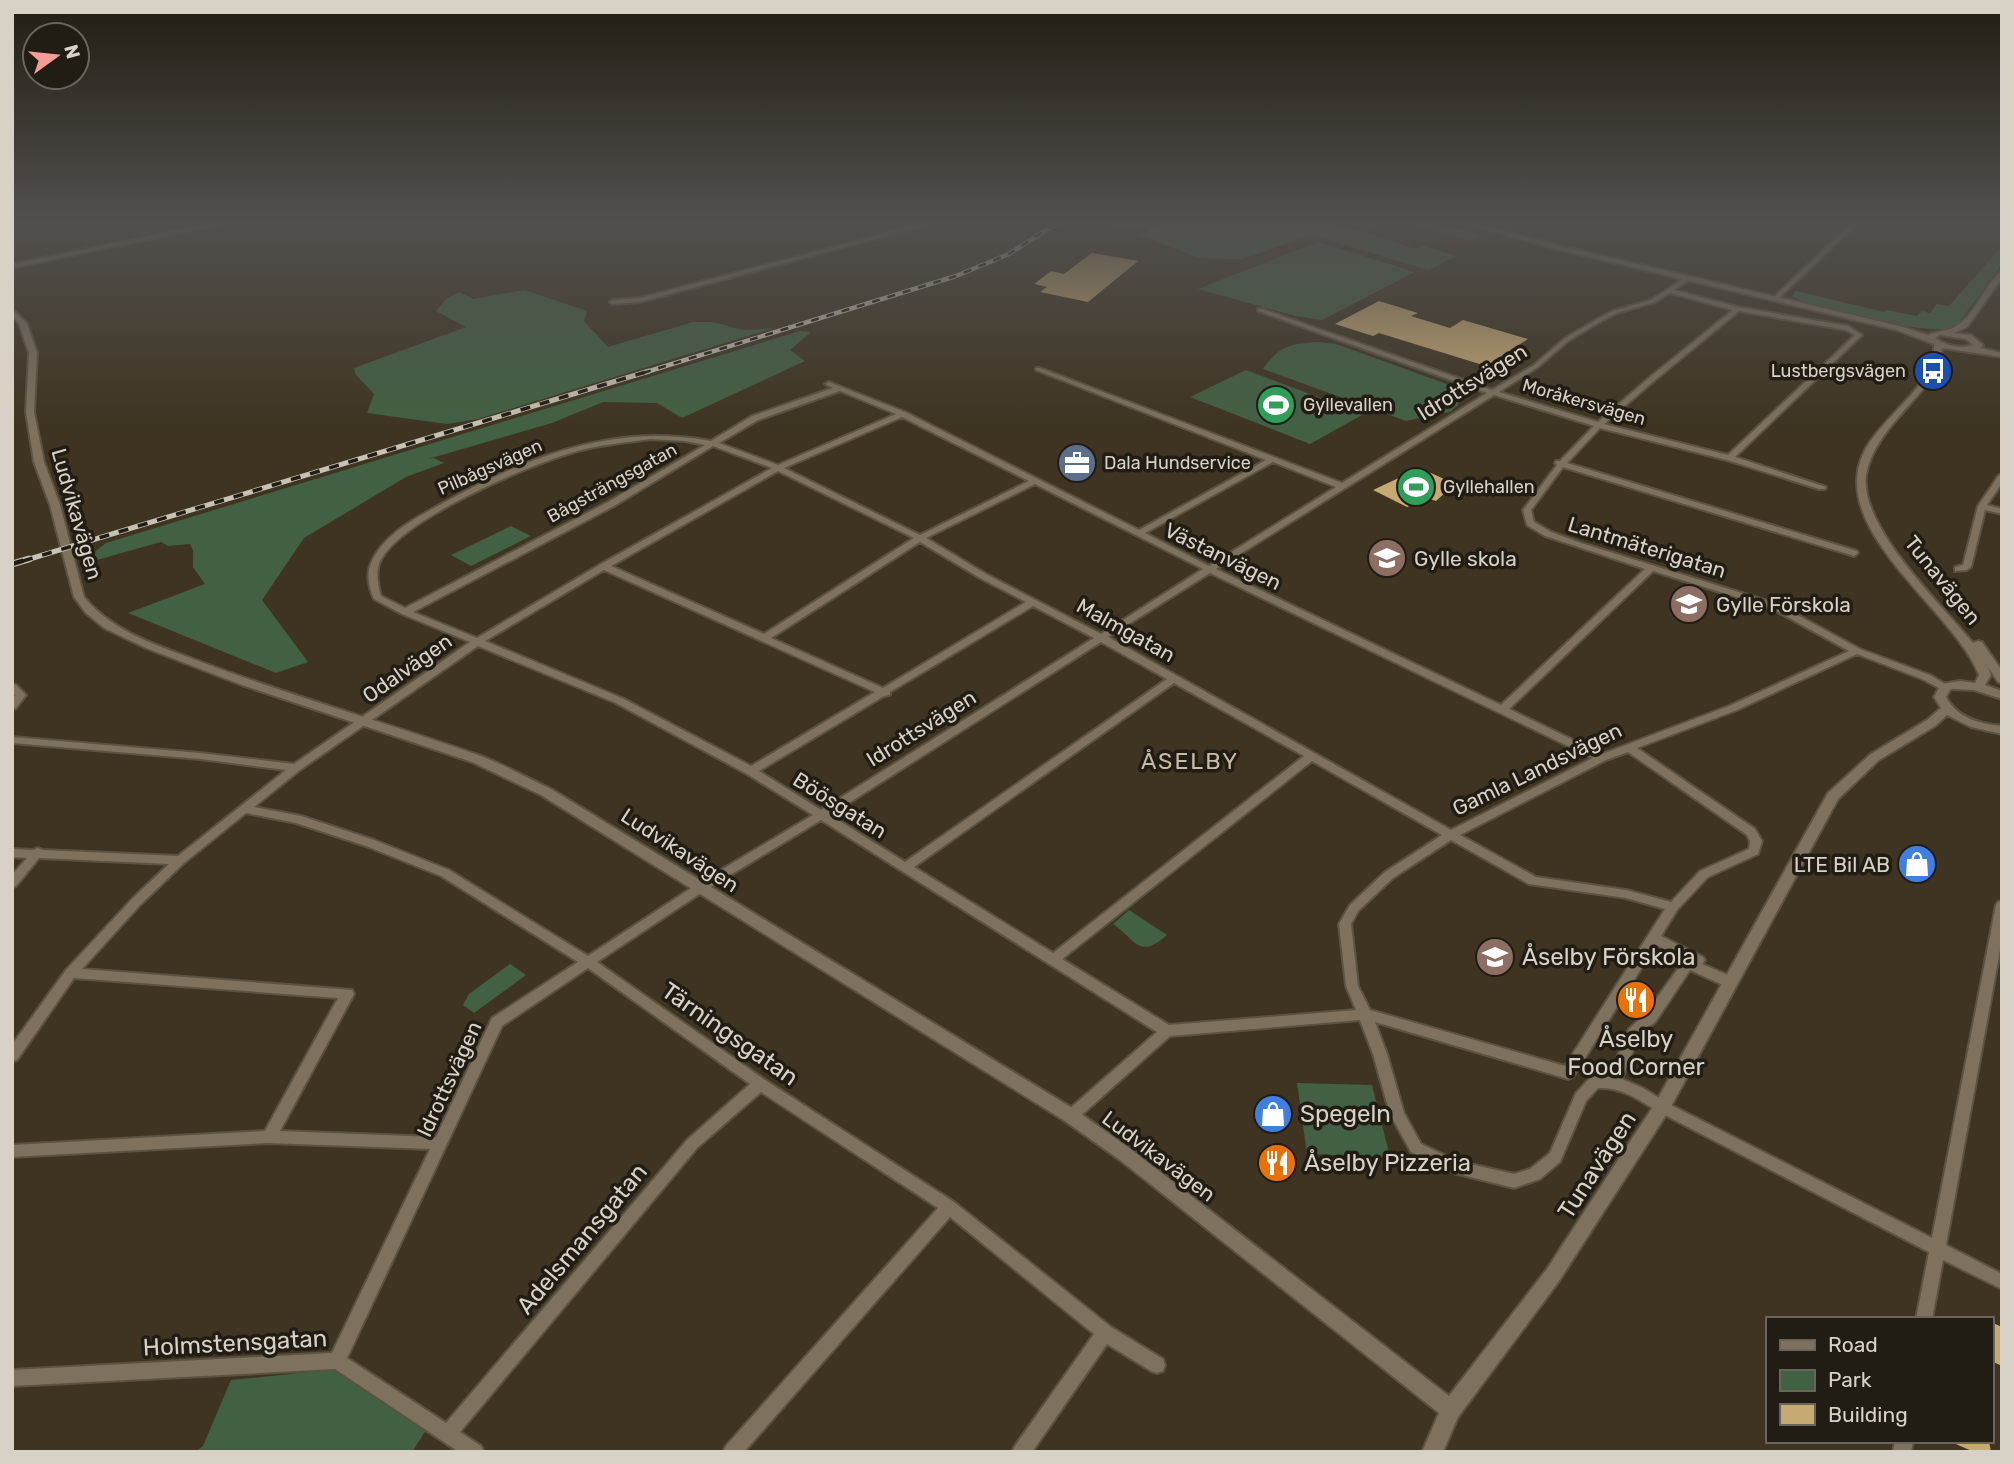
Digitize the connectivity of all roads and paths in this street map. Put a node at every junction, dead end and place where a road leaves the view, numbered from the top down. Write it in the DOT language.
graph roads {
  1 [pos="673,291"];
  2 [pos="1671,291"];
  3 [pos="1672,291"];
  4 [pos="1747,291"];
  5 [pos="1783,291"];
  6 [pos="1989,291"];
  7 [pos="1994,291"];
  8 [pos="1776,298"];
  9 [pos="613,302"];
  10 [pos="1738,309"];
  11 [pos="1260,310"];
  12 [pos="12,311"];
  13 [pos="1899,328"];
  14 [pos="1943,333"];
  15 [pos="1934,341"];
  16 [pos="1974,344"];
  17 [pos="1961,350"];
  18 [pos="2002,354"];
  19 [pos="1935,362"];
  20 [pos="1038,369"];
  21 [pos="833,387"];
  22 [pos="1494,393"];
  23 [pos="902,414"];
  24 [pos="1599,425"];
  25 [pos="714,444"];
  26 [pos="1730,458"];
  27 [pos="1273,459"];
  28 [pos="1559,463"];
  29 [pos="778,468"];
  30 [pos="2002,477"];
  31 [pos="1034,482"];
  32 [pos="1342,486"];
  33 [pos="1822,487"];
  34 [pos="1863,499"];
  35 [pos="1982,506"];
  36 [pos="2002,512"];
  37 [pos="1138,534"];
  38 [pos="919,538"];
  39 [pos="1854,553"];
  40 [pos="604,566"];
  41 [pos="1651,568"];
  42 [pos="1209,569"];
  43 [pos="1958,569"];
  44 [pos="1033,602"];
  45 [pos="405,612"];
  46 [pos="765,637"];
  47 [pos="1100,637"];
  48 [pos="477,642"];
  49 [pos="1857,651"];
  50 [pos="1173,679"];
  51 [pos="2002,680"];
  52 [pos="1979,686"];
  53 [pos="12,687"];
  54 [pos="1945,687"];
  55 [pos="886,692"];
  56 [pos="2002,695"];
  57 [pos="12,706"];
  58 [pos="1947,709"];
  59 [pos="1502,710"];
  60 [pos="365,720"];
  61 [pos="2002,730"];
  62 [pos="12,740"];
  63 [pos="1629,748"];
  64 [pos="1311,755"];
  65 [pos="1602,758"];
  66 [pos="296,768"];
  67 [pos="751,771"];
  68 [pos="243,808"];
  69 [pos="820,816"];
  70 [pos="1452,834"];
  71 [pos="38,852"];
  72 [pos="12,853"];
  73 [pos="180,860"];
  74 [pos="905,868"];
  75 [pos="12,883"];
  76 [pos="700,888"];
  77 [pos="2002,905"];
  78 [pos="1673,907"];
  79 [pos="1653,938"];
  80 [pos="1053,960"];
  81 [pos="588,962"];
  82 [pos="1997,963"];
  83 [pos="71,973"];
  84 [pos="1732,980"];
  85 [pos="1365,1014"];
  86 [pos="1167,1031"];
  87 [pos="12,1056"];
  88 [pos="1615,1080"];
  89 [pos="760,1084"];
  90 [pos="1661,1107"];
  91 [pos="1071,1116"];
  92 [pos="269,1138"];
  93 [pos="440,1143"];
  94 [pos="12,1151"];
  95 [pos="949,1207"];
  96 [pos="1935,1250"];
  97 [pos="2002,1282"];
  98 [pos="1924,1317"];
  99 [pos="1105,1333"];
  100 [pos="337,1361"];
  101 [pos="1157,1365"];
  102 [pos="12,1378"];
  103 [pos="1451,1410"];
  104 [pos="447,1433"];
  105 [pos="475,1452"];
  106 [pos="732,1452"];
  107 [pos="1021,1452"];
  108 [pos="1432,1452"];
  1 -- 9 [label="street"];
  2 -- 22 [label="street, Idrottsvägen"];
  3 -- 10 [label="street"];
  4 -- 8 [label="street"];
  5 -- 8 [label="street"];
  6 -- 14 [label="street"];
  7 -- 16 [label="street"];
  8 -- 13 [label="street"];
  10 -- 24 [label="street"];
  10 -- 26 [label="street"];
  11 -- 22 [label="street, Moråkersvägen"];
  12 -- 60 [label="street, Ludvikavägen"];
  13 -- 14 [label="street"];
  13 -- 15 [label="street"];
  14 -- 15 [label="street"];
  14 -- 16 [label="street"];
  15 -- 17 [label="street"];
  15 -- 19 [label="street, Tunavägen"];
  16 -- 17 [label="street"];
  16 -- 18 [label="street"];
  17 -- 19 [label="street"];
  19 -- 34 [label="street, Tunavägen"];
  20 -- 27 [label="street"];
  21 -- 23 [label="street, Västanvägen"];
  21 -- 25 [label="street, Bågsträngsgatan"];
  22 -- 24 [label="street, Moråkersvägen"];
  22 -- 32 [label="street, Idrottsvägen"];
  23 -- 29 [label="street, Odalvägen"];
  23 -- 31 [label="street, Västanvägen"];
  24 -- 26 [label="street, Moråkersvägen"];
  24 -- 28 [label="street"];
  25 -- 29 [label="street, Pilbågsvägen"];
  25 -- 45 [label="street, Bågsträngsgatan"];
  25 -- 45 [label="street, Pilbågsvägen"];
  26 -- 33 [label="street, Moråkersvägen"];
  27 -- 32 [label="street"];
  27 -- 37 [label="street"];
  28 -- 39 [label="street"];
  28 -- 41 [label="street, Lantmäterigatan"];
  29 -- 38 [label="street, Malmgatan"];
  29 -- 40 [label="street, Odalvägen"];
  30 -- 35 [label="street"];
  31 -- 37 [label="street, Västanvägen"];
  31 -- 38 [label="street"];
  32 -- 42 [label="street, Idrottsvägen"];
  34 -- 51 [label="street, Tunavägen"];
  34 -- 52 [label="street, Tunavägen"];
  35 -- 36 [label="street"];
  35 -- 43 [label="street"];
  37 -- 42 [label="street, Västanvägen"];
  38 -- 44 [label="street, Malmgatan"];
  38 -- 46 [label="street"];
  40 -- 46 [label="street"];
  40 -- 48 [label="street, Odalvägen"];
  41 -- 49 [label="street, Lantmäterigatan"];
  41 -- 59 [label="street"];
  42 -- 47 [label="street, Idrottsvägen"];
  42 -- 59 [label="street, Västanvägen"];
  44 -- 47 [label="street, Malmgatan"];
  44 -- 55 [label="street"];
  45 -- 48 [label="street, Pilbågsvägen"];
  46 -- 55 [label="street"];
  47 -- 50 [label="street, Malmgatan"];
  47 -- 69 [label="street, Idrottsvägen"];
  48 -- 60 [label="street, Odalvägen"];
  48 -- 67 [label="street, Böösgatan"];
  49 -- 54 [label="street, Lantmäterigatan"];
  49 -- 63 [label="street, Gamla Landsvägen"];
  50 -- 64 [label="street, Malmgatan"];
  50 -- 74 [label="street"];
  52 -- 54 [label="street"];
  52 -- 56 [label="street"];
  53 -- 57 [label="street"];
  54 -- 58 [label="street"];
  55 -- 67 [label="street"];
  58 -- 61 [label="street"];
  58 -- 84 [label="street, Tunavägen"];
  59 -- 65 [label="street, Västanvägen"];
  60 -- 66 [label="street, Odalvägen"];
  60 -- 76 [label="street, Ludvikavägen"];
  62 -- 66 [label="street"];
  63 -- 65 [label="street, Gamla Landsvägen"];
  63 -- 78 [label="street"];
  64 -- 70 [label="street, Malmgatan"];
  64 -- 80 [label="street"];
  65 -- 70 [label="street, Gamla Landsvägen"];
  66 -- 68 [label="street, Odalvägen"];
  67 -- 69 [label="street, Böösgatan"];
  68 -- 73 [label="street, Odalvägen"];
  68 -- 81 [label="street, Tärningsgatan"];
  69 -- 74 [label="street, Böösgatan"];
  69 -- 76 [label="street, Idrottsvägen"];
  70 -- 78 [label="street, Malmgatan"];
  70 -- 85 [label="street, Gamla Landsvägen"];
  71 -- 72 [label="street"];
  71 -- 73 [label="street"];
  71 -- 75 [label="street"];
  73 -- 83 [label="street, Odalvägen"];
  74 -- 80 [label="street, Böösgatan"];
  76 -- 81 [label="street, Idrottsvägen"];
  76 -- 91 [label="street, Ludvikavägen"];
  77 -- 82 [label="street"];
  78 -- 79 [label="street"];
  79 -- 84 [label="street"];
  79 -- 85 [label="street"];
  80 -- 86 [label="street, Böösgatan"];
  81 -- 89 [label="street, Tärningsgatan"];
  81 -- 93 [label="street, Idrottsvägen"];
  82 -- 96 [label="street"];
  83 -- 87 [label="street, Odalvägen"];
  83 -- 92 [label="street"];
  84 -- 88 [label="street"];
  84 -- 90 [label="street, Tunavägen"];
  85 -- 86 [label="street"];
  85 -- 88 [label="street, Gamla Landsvägen"];
  86 -- 91 [label="street"];
  88 -- 90 [label="street"];
  89 -- 95 [label="street, Tärningsgatan"];
  89 -- 104 [label="street, Adelsmansgatan"];
  90 -- 96 [label="street"];
  90 -- 103 [label="street, Tunavägen"];
  91 -- 103 [label="street, Ludvikavägen"];
  92 -- 93 [label="street"];
  92 -- 94 [label="street"];
  93 -- 100 [label="street, Idrottsvägen"];
  95 -- 99 [label="street, Tärningsgatan"];
  95 -- 106 [label="street"];
  96 -- 97 [label="street"];
  96 -- 98 [label="street"];
  99 -- 101 [label="street, Tärningsgatan"];
  99 -- 107 [label="street"];
  100 -- 102 [label="street, Holmstensgatan"];
  100 -- 104 [label="street, Holmstensgatan"];
  103 -- 108 [label="street, Tunavägen"];
  104 -- 105 [label="street, Holmstensgatan"];
}
